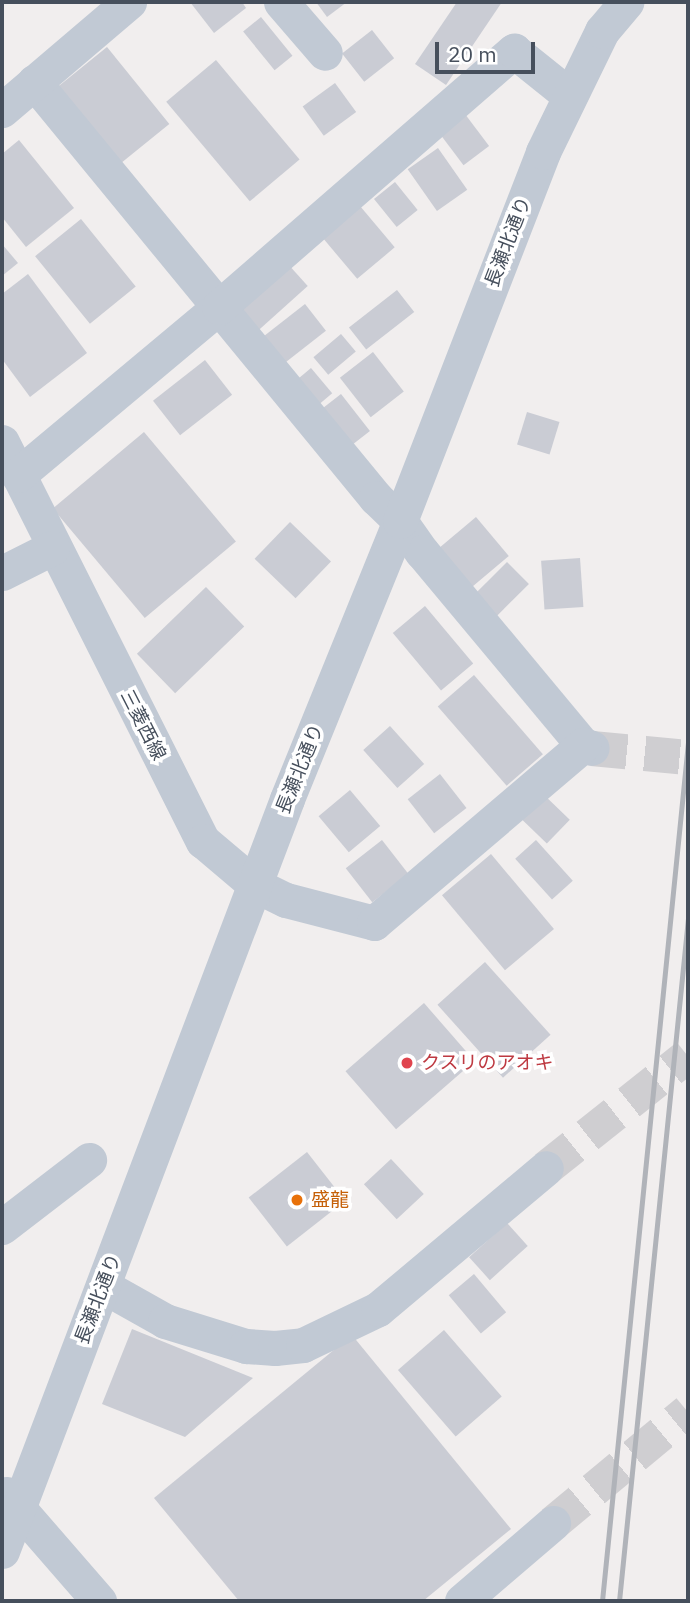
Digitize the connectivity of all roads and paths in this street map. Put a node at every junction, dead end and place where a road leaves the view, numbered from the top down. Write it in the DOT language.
graph roads {
  1 [pos="128,2"];
  2 [pos="281,2"];
  3 [pos="626,2"];
  4 [pos="325,53"];
  5 [pos="34,82"];
  6 [pos="569,94"];
  7 [pos="2,110"];
  8 [pos="219,307"];
  9 [pos="2,442"];
  10 [pos="18,475"];
  11 [pos="400,521"];
  12 [pos="52,548"];
  13 [pos="2,573"];
  14 [pos="255,885"];
  15 [pos="89,1160"];
  16 [pos="546,1168"];
  17 [pos="2,1227"];
  18 [pos="103,1286"];
  19 [pos="10,1499"];
  20 [pos="553,1523"];
  21 [pos="2,1551"];
  22 [pos="99,1601"];
  23 [pos="461,1601"];
  1 -- 5 [label="street"];
  2 -- 4 [label="street"];
  3 -- 6 [label="street, 長瀬北通り"];
  5 -- 7 [label="street"];
  5 -- 8 [label="street"];
  6 -- 8 [label="street"];
  6 -- 11 [label="street, 長瀬北通り"];
  8 -- 10 [label="street"];
  8 -- 11 [label="street"];
  9 -- 10 [label="street, 三菱西線"];
  10 -- 12 [label="street, 三菱西線"];
  11 -- 14 [label="street, 長瀬北通り"];
  11 -- 14 [label="street, 三菱西線"];
  12 -- 13 [label="street"];
  12 -- 14 [label="street, 三菱西線"];
  14 -- 18 [label="street, 長瀬北通り"];
  15 -- 17 [label="street"];
  16 -- 18 [label="street"];
  18 -- 19 [label="street, 長瀬北通り"];
  19 -- 21 [label="street, 長瀬北通り"];
  19 -- 22 [label="street"];
  20 -- 23 [label="street"];
}
